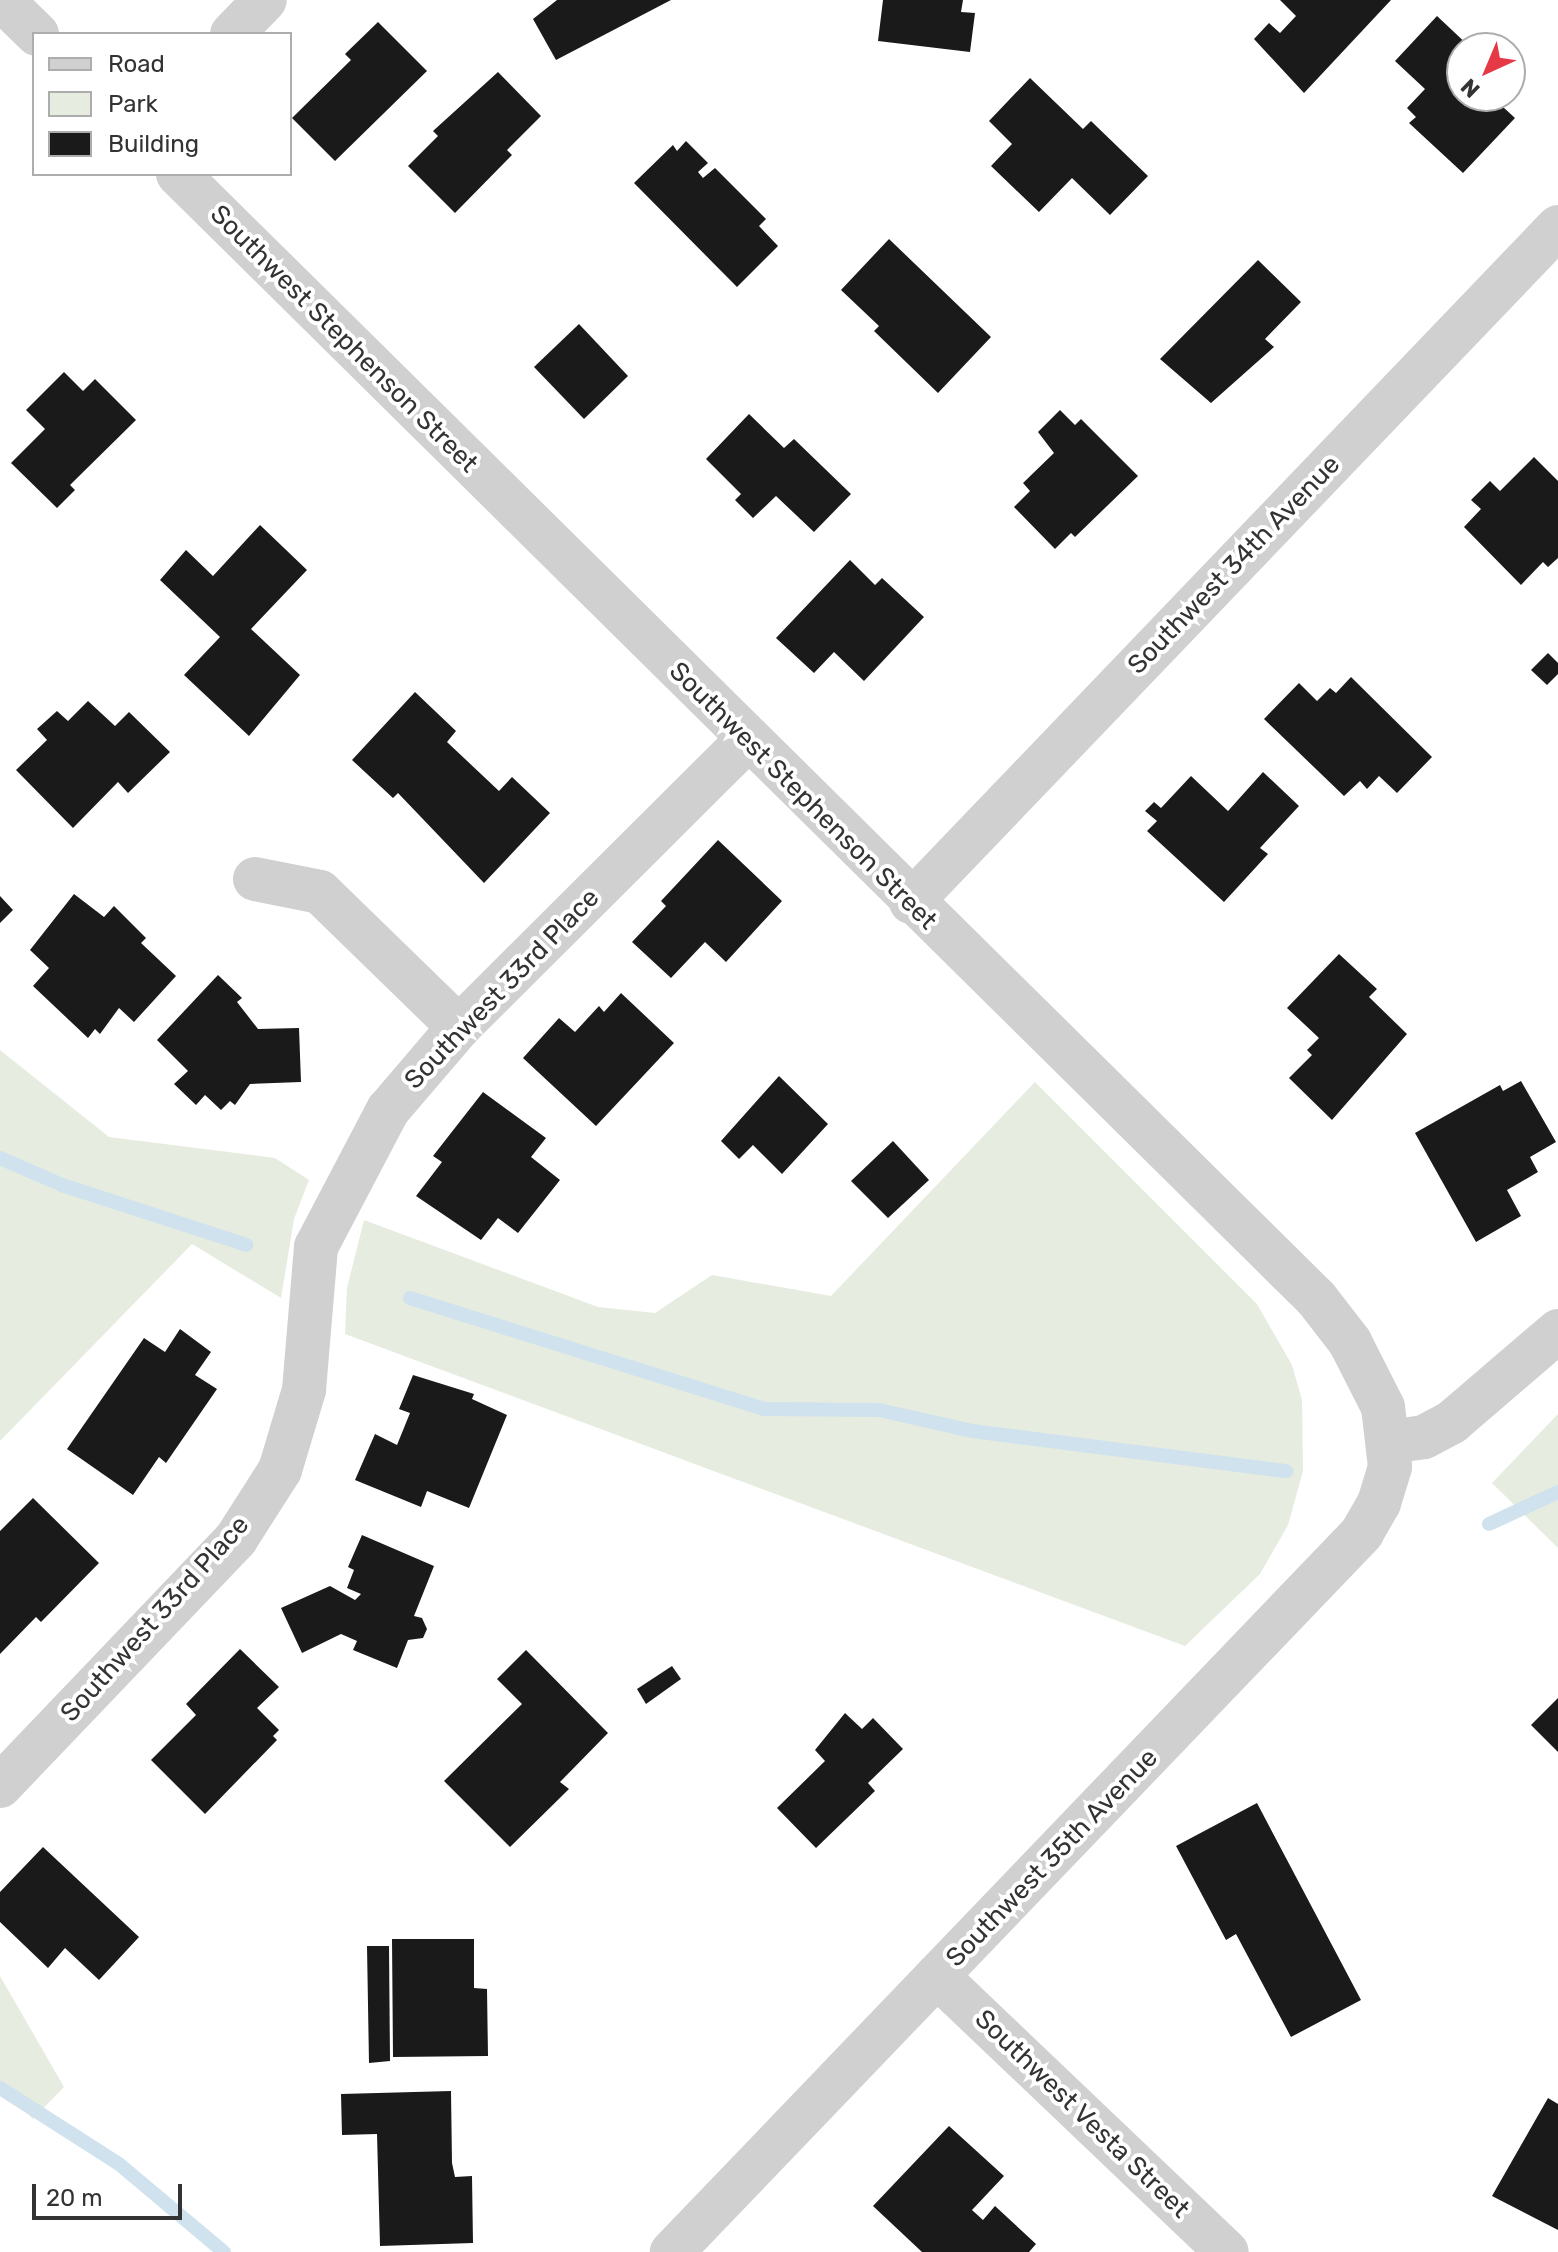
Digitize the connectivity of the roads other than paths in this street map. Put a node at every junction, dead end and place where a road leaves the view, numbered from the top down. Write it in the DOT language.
graph roads {
  1 [pos="2,0"];
  2 [pos="265,0"];
  3 [pos="35,32"];
  4 [pos="234,32"];
  5 [pos="180,176"];
  6 [pos="1558,227"];
  7 [pos="747,740"];
  8 [pos="255,879"];
  9 [pos="911,902"];
  10 [pos="459,1027"];
  11 [pos="1558,1331"];
  12 [pos="1389,1442"];
  13 [pos="0,1786"];
  14 [pos="937,1976"];
  15 [pos="672,2252"];
  16 [pos="1227,2252"];
  1 -- 3 [label="street"];
  2 -- 4 [label="street"];
  5 -- 7 [label="street, Southwest Stephenson Street"];
  6 -- 9 [label="street, Southwest 34th Avenue"];
  7 -- 9 [label="street, Southwest Stephenson Street"];
  7 -- 10 [label="street, Southwest 33rd Place"];
  8 -- 10 [label="street"];
  9 -- 12 [label="street, Southwest Stephenson Street"];
  10 -- 13 [label="street, Southwest 33rd Place"];
  11 -- 12 [label="street"];
  12 -- 14 [label="street, Southwest 35th Avenue"];
  14 -- 15 [label="street, Southwest 35th Avenue"];
  14 -- 16 [label="street, Southwest Vesta Street"];
}
